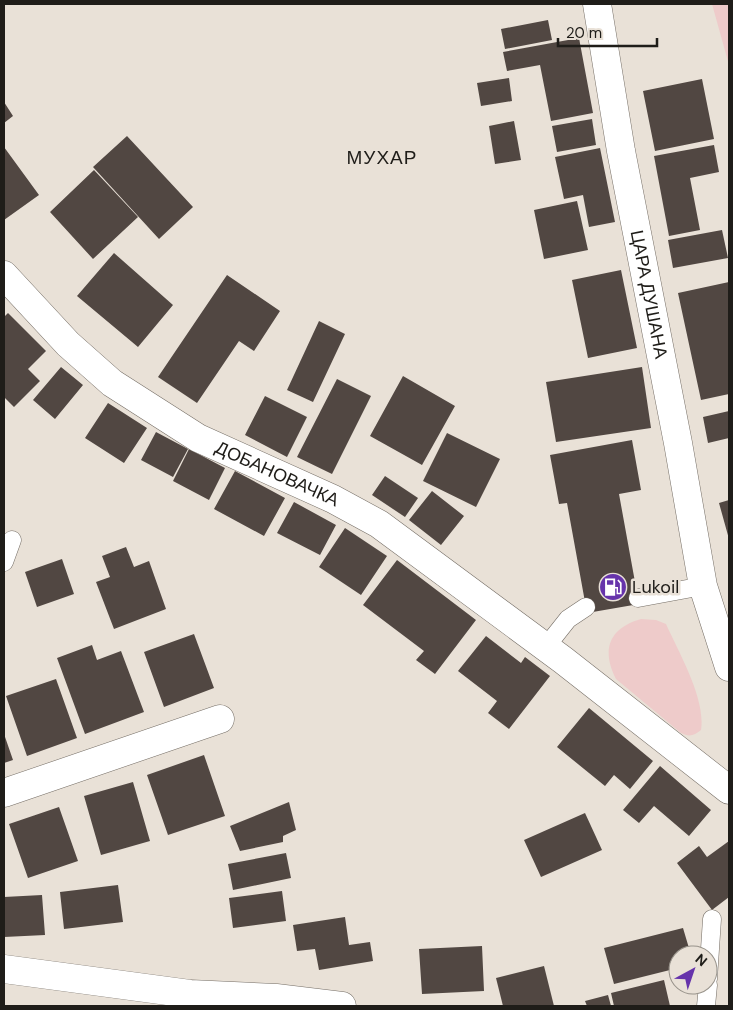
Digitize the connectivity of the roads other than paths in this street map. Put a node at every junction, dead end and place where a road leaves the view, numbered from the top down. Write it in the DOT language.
graph roads {
  1 [pos="597,4"];
  2 [pos="4,275"];
  3 [pos="12,540"];
  4 [pos="4,562"];
  5 [pos="703,586"];
  6 [pos="638,598"];
  7 [pos="586,607"];
  8 [pos="554,654"];
  9 [pos="729,666"];
  10 [pos="220,719"];
  11 [pos="729,790"];
  12 [pos="4,793"];
  13 [pos="712,919"];
  14 [pos="710,945"];
  15 [pos="4,969"];
  16 [pos="342,1006"];
  1 -- 5 [label="street, ЦАРА ДУШАНА"];
  2 -- 8 [label="street, ДОБАНОВАЧКА"];
  3 -- 4 [label="lane"];
  5 -- 6 [label="lane"];
  5 -- 9 [label="street, ЦАРА ДУШАНА"];
  7 -- 8 [label="lane"];
  8 -- 11 [label="street, ДОБАНОВАЧКА"];
  10 -- 12 [label="street"];
  13 -- 14 [label="lane"];
  15 -- 16 [label="street"];
}
